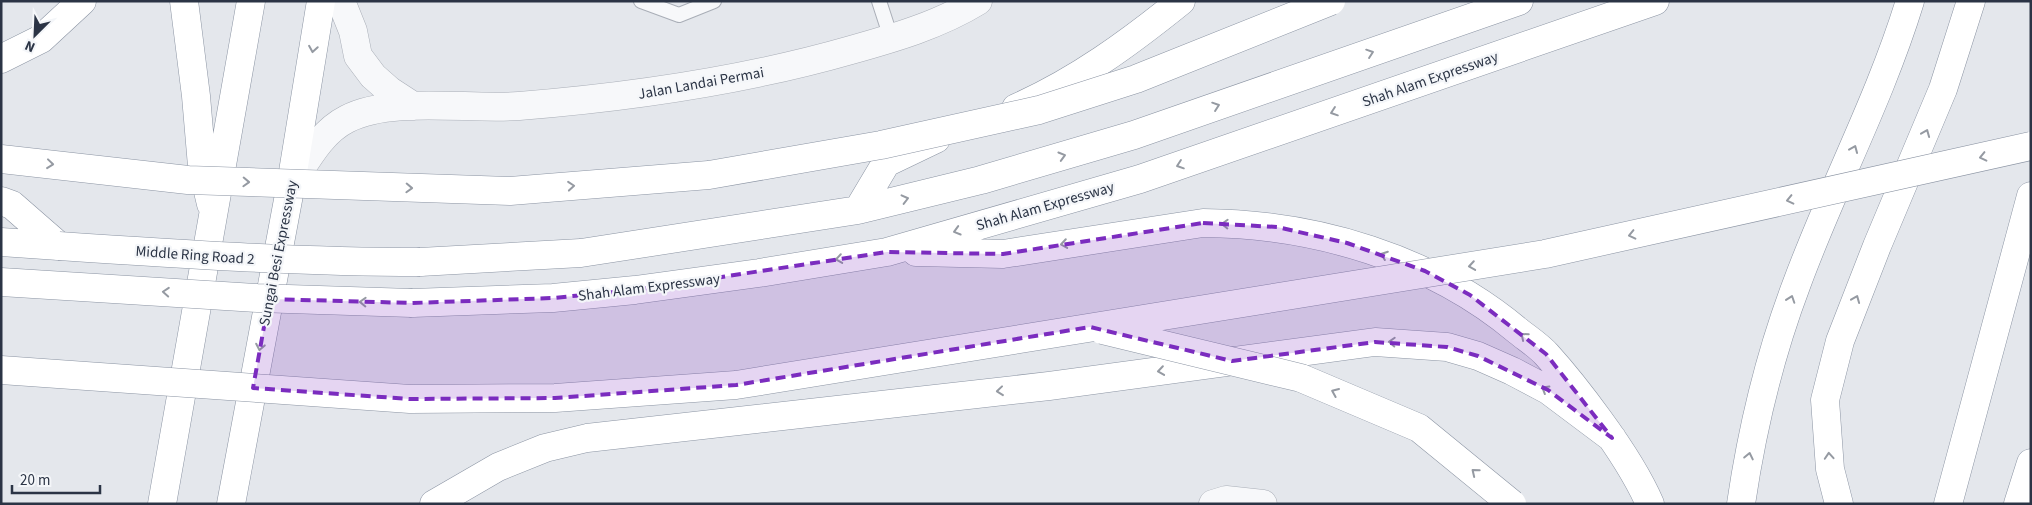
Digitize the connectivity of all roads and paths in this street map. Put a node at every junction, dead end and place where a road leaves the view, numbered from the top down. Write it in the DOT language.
graph roads {
  1 [pos="82,1"];
  2 [pos="184,1"];
  3 [pos="251,1"];
  4 [pos="321,1"];
  5 [pos="341,1"];
  6 [pos="640,1"];
  7 [pos="714,1"];
  8 [pos="879,1"];
  9 [pos="978,1"];
  10 [pos="1181,1"];
  11 [pos="1331,1"];
  12 [pos="1518,1"];
  13 [pos="1655,1"];
  14 [pos="1910,1"];
  15 [pos="1971,1"];
  16 [pos="891,38"];
  17 [pos="1,59"];
  18 [pos="413,106"];
  19 [pos="2031,146"];
  20 [pos="1,159"];
  21 [pos="291,184"];
  22 [pos="2031,196"];
  23 [pos="1,201"];
  24 [pos="858,210"];
  25 [pos="213,215"];
  26 [pos="1,242"];
  27 [pos="59,246"];
  28 [pos="887,252"];
  29 [pos="1,282"];
  30 [pos="1090,327"];
  31 [pos="1,370"];
  32 [pos="1612,438"];
  33 [pos="2031,463"];
  34 [pos="162,504"];
  35 [pos="231,504"];
  36 [pos="434,504"];
  37 [pos="1213,504"];
  38 [pos="1262,504"];
  39 [pos="1512,504"];
  40 [pos="1650,504"];
  41 [pos="1741,504"];
  42 [pos="1839,504"];
  43 [pos="1948,504"];
  44 [pos="2018,504"];
  1 -- 17 [label="highway"];
  2 -- 25 [label="highway"];
  3 -- 25 [label="highway"];
  4 -- 21 [label="highway, Sungai Besi Expressway, one-way"];
  5 -- 18 [label="street"];
  6 -- 7 [label="lane"];
  8 -- 16 [label="lane"];
  9 -- 16 [label="street, Jalan Landai Permai"];
  10 -- 24 [label="highway"];
  20 -- 11 [label="highway, one-way, bridge"];
  24 -- 12 [label="highway, one-way"];
  13 -- 28 [label="highway, Shah Alam Expressway, one-way"];
  41 -- 14 [label="highway, one-way"];
  42 -- 15 [label="highway, one-way"];
  16 -- 18 [label="street, Jalan Landai Permai"];
  18 -- 21 [label="street, Jalan Landai Permai"];
  19 -- 30 [label="highway, one-way, bridge"];
  21 -- 35 [label="highway, Sungai Besi Expressway, one-way"];
  22 -- 43 [label="highway"];
  23 -- 27 [label="highway"];
  24 -- 27 [label="highway, Middle Ring Road 2, bridge"];
  25 -- 34 [label="highway"];
  26 -- 27 [label="highway, Middle Ring Road 2"];
  28 -- 29 [label="highway, Shah Alam Expressway, one-way, bridge"];
  32 -- 28 [label="highway, one-way"];
  30 -- 31 [label="highway, bridge"];
  39 -- 30 [label="highway, one-way, bridge"];
  32 -- 36 [label="highway, one-way"];
  32 -- 40 [label="highway"];
  33 -- 44 [label="highway"];
  37 -- 38 [label="street"];
}
